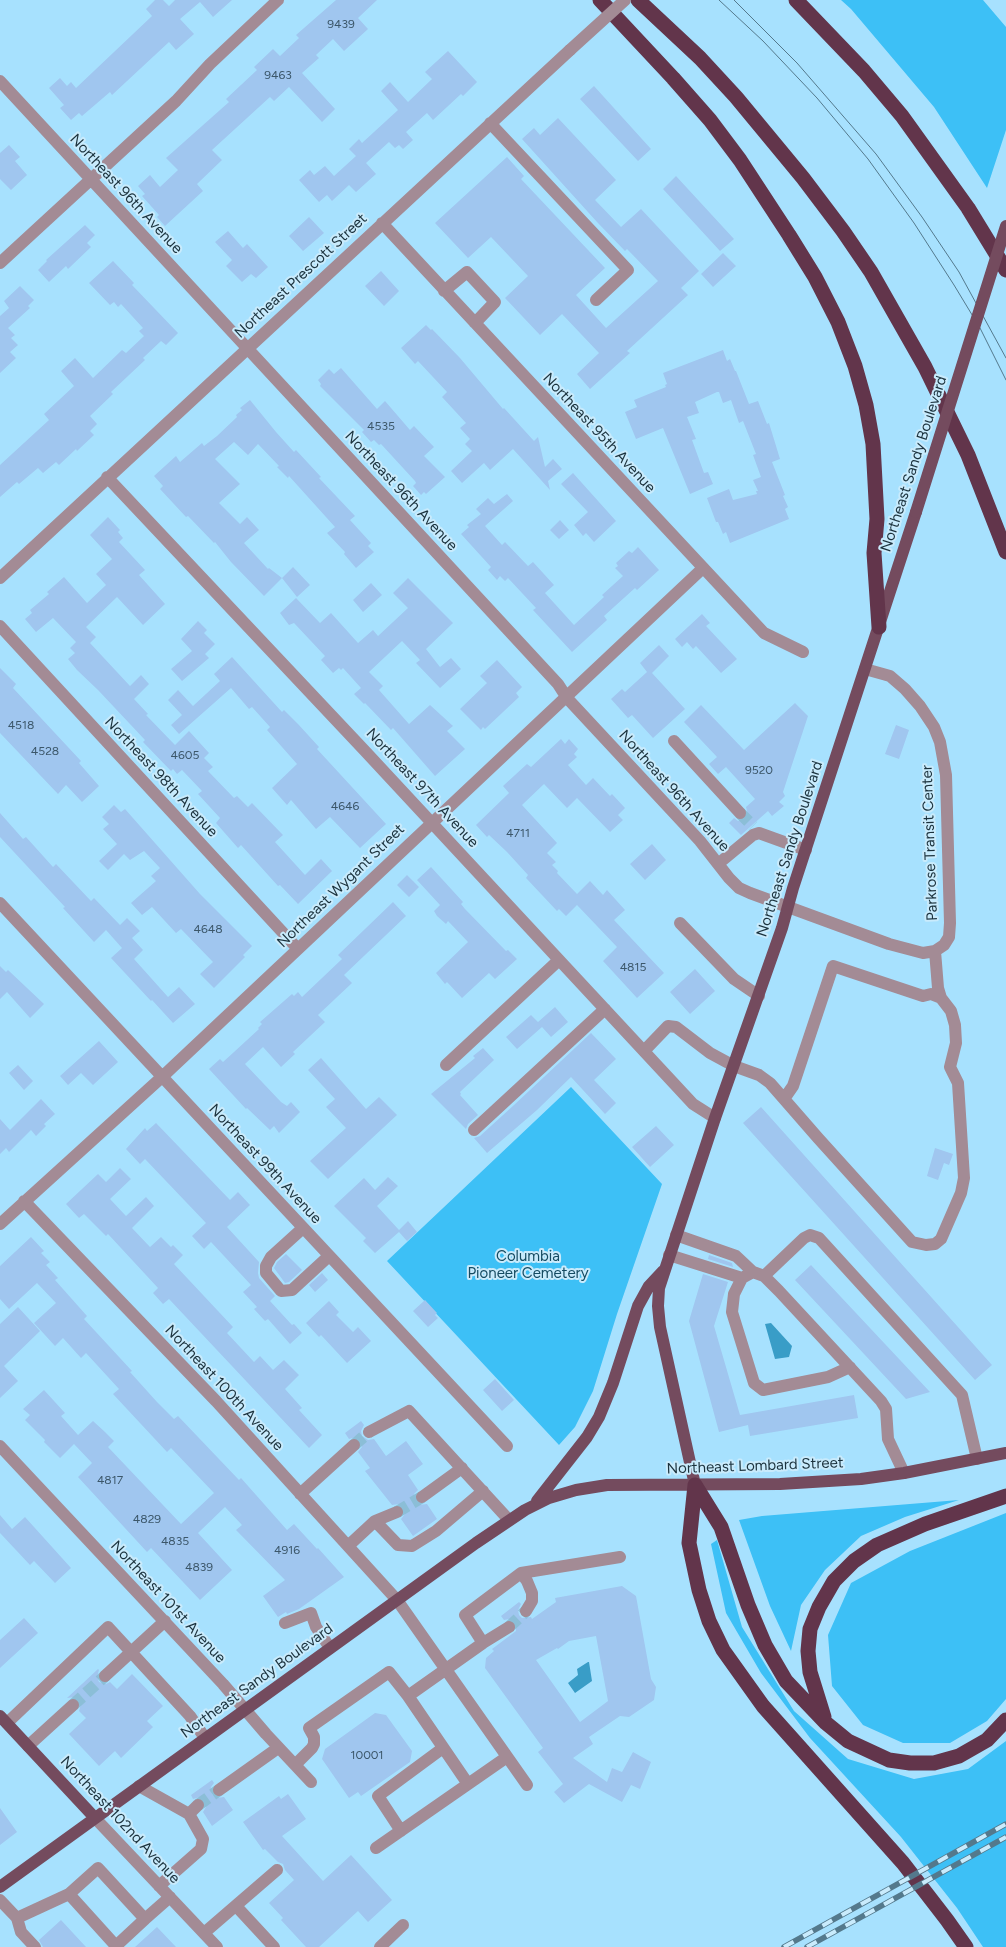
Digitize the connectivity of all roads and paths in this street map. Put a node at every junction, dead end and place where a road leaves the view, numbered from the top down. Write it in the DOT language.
graph roads {
  1 [pos="278,0"];
  2 [pos="600,0"];
  3 [pos="625,0"];
  4 [pos="638,0"];
  5 [pos="796,0"];
  6 [pos="0,81"];
  7 [pos="490,123"];
  8 [pos="90,179"];
  9 [pos="382,224"];
  10 [pos="1006,226"];
  11 [pos="0,263"];
  12 [pos="1006,270"];
  13 [pos="444,291"];
  14 [pos="596,300"];
  15 [pos="474,323"];
  16 [pos="246,349"];
  17 [pos="107,478"];
  18 [pos="1006,552"];
  19 [pos="702,569"];
  20 [pos="0,578"];
  21 [pos="0,626"];
  22 [pos="879,628"];
  23 [pos="803,652"];
  24 [pos="865,669"];
  25 [pos="567,698"];
  26 [pos="674,741"];
  27 [pos="740,813"];
  28 [pos="432,822"];
  29 [pos="806,850"];
  30 [pos="718,864"];
  31 [pos="0,903"];
  32 [pos="788,907"];
  33 [pos="680,923"];
  34 [pos="298,949"];
  35 [pos="935,951"];
  36 [pos="559,960"];
  37 [pos="759,996"];
  38 [pos="941,998"];
  39 [pos="605,1009"];
  40 [pos="644,1051"];
  41 [pos="446,1065"];
  42 [pos="734,1066"];
  43 [pos="162,1077"];
  44 [pos="784,1099"];
  45 [pos="715,1118"];
  46 [pos="474,1130"];
  47 [pos="24,1201"];
  48 [pos="0,1224"];
  49 [pos="303,1228"];
  50 [pos="676,1235"];
  51 [pos="669,1255"];
  52 [pos="329,1256"];
  53 [pos="664,1270"];
  54 [pos="753,1275"];
  55 [pos="850,1367"];
  56 [pos="369,1432"];
  57 [pos="354,1445"];
  58 [pos="0,1446"];
  59 [pos="507,1446"];
  60 [pos="1006,1453"];
  61 [pos="976,1460"];
  62 [pos="462,1468"];
  63 [pos="904,1473"];
  64 [pos="695,1485"];
  65 [pos="483,1491"];
  66 [pos="300,1494"];
  67 [pos="1006,1496"];
  68 [pos="422,1497"];
  69 [pos="536,1504"];
  70 [pos="397,1512"];
  71 [pos="509,1520"];
  72 [pos="375,1521"];
  73 [pos="348,1546"];
  74 [pos="620,1557"];
  75 [pos="521,1573"];
  76 [pos="397,1600"];
  77 [pos="526,1611"];
  78 [pos="165,1621"];
  79 [pos="285,1623"];
  80 [pos="509,1627"];
  81 [pos="483,1643"];
  82 [pos="330,1648"];
  83 [pos="131,1652"];
  84 [pos="446,1670"];
  85 [pos="105,1676"];
  86 [pos="408,1696"];
  87 [pos="74,1705"];
  88 [pos="245,1710"];
  89 [pos="3,1719"];
  90 [pos="1006,1720"];
  91 [pos="826,1723"];
  92 [pos="206,1738"];
  93 [pos="28,1746"];
  94 [pos="278,1748"];
  95 [pos="443,1748"];
  96 [pos="507,1757"];
  97 [pos="295,1765"];
  98 [pos="310,1782"];
  99 [pos="468,1784"];
  100 [pos="527,1785"];
  101 [pos="139,1786"];
  102 [pos="219,1790"];
  103 [pos="95,1818"];
  104 [pos="401,1831"];
  105 [pos="376,1848"];
  106 [pos="277,1870"];
  107 [pos="159,1886"];
  108 [pos="0,1887"];
  109 [pos="69,1894"];
  110 [pos="170,1897"];
  111 [pos="0,1900"];
  112 [pos="236,1906"];
  113 [pos="17,1918"];
  114 [pos="145,1919"];
  115 [pos="403,1925"];
  116 [pos="204,1933"];
  117 [pos="35,1947"];
  118 [pos="217,1947"];
  119 [pos="274,1947"];
  120 [pos="380,1947"];
  121 [pos="966,1947"];
  1 -- 8 [label="street"];
  2 -- 22 [label="highway"];
  3 -- 7 [label="street, Northeast Prescott Street, bridge"];
  4 -- 18 [label="highway"];
  5 -- 12 [label="highway"];
  6 -- 8 [label="street, Northeast 96th Avenue"];
  7 -- 9 [label="street, Northeast Prescott Street"];
  7 -- 14 [label="street"];
  8 -- 11 [label="street"];
  8 -- 16 [label="street, Northeast 96th Avenue"];
  9 -- 13 [label="street, Northeast 95th Avenue"];
  9 -- 16 [label="street, Northeast Prescott Street"];
  10 -- 22 [label="main road, Northeast Sandy Boulevard, bridge"];
  13 -- 15 [label="street, Northeast 95th Avenue"];
  13 -- 15 [label="street"];
  15 -- 19 [label="street, Northeast 95th Avenue"];
  16 -- 17 [label="street, Northeast Prescott Street"];
  16 -- 25 [label="street, Northeast 96th Avenue"];
  17 -- 20 [label="street, Northeast Prescott Street"];
  17 -- 28 [label="street, Northeast 97th Avenue"];
  19 -- 23 [label="street, Northeast 95th Avenue"];
  19 -- 25 [label="street, Northeast Wygant Street"];
  21 -- 34 [label="street, Northeast 98th Avenue"];
  22 -- 24 [label="main road, Northeast Sandy Boulevard"];
  24 -- 29 [label="main road, Northeast Sandy Boulevard"];
  24 -- 35 [label="street, Parkrose Transit Center"];
  25 -- 28 [label="street, Northeast Wygant Street"];
  25 -- 30 [label="street, Northeast 96th Avenue"];
  26 -- 27 [label="street"];
  28 -- 34 [label="street, Northeast Wygant Street"];
  28 -- 36 [label="street, Northeast 97th Avenue"];
  29 -- 30 [label="street"];
  29 -- 32 [label="main road, Northeast Sandy Boulevard"];
  30 -- 32 [label="street, Northeast 96th Avenue"];
  31 -- 43 [label="street, Northeast 99th Avenue"];
  32 -- 35 [label="street"];
  32 -- 37 [label="main road, Northeast Sandy Boulevard"];
  33 -- 37 [label="street"];
  34 -- 43 [label="street, Northeast Wygant Street"];
  35 -- 38 [label="street"];
  36 -- 39 [label="street, Northeast 97th Avenue"];
  36 -- 41 [label="street"];
  37 -- 42 [label="main road, Northeast Sandy Boulevard"];
  38 -- 44 [label="street"];
  38 -- 44 [label="street"];
  39 -- 40 [label="street, Northeast 97th Avenue"];
  39 -- 46 [label="street"];
  40 -- 42 [label="street"];
  40 -- 45 [label="street, Northeast 97th Avenue"];
  42 -- 44 [label="street"];
  42 -- 45 [label="main road, Northeast Sandy Boulevard"];
  43 -- 47 [label="street, Northeast Wygant Street"];
  43 -- 49 [label="street, Northeast 99th Avenue"];
  45 -- 50 [label="main road, Northeast Sandy Boulevard"];
  47 -- 48 [label="street, Northeast Wygant Street"];
  47 -- 66 [label="street, Northeast 100th Avenue"];
  49 -- 52 [label="street, Northeast 99th Avenue"];
  49 -- 52 [label="street"];
  50 -- 51 [label="main road, Northeast Sandy Boulevard"];
  50 -- 54 [label="street"];
  51 -- 53 [label="main road, Northeast Sandy Boulevard"];
  51 -- 54 [label="street"];
  52 -- 59 [label="street, Northeast 99th Avenue"];
  53 -- 64 [label="main road, Northeast Sandy Boulevard"];
  53 -- 69 [label="main road"];
  54 -- 55 [label="street"];
  54 -- 55 [label="street"];
  54 -- 61 [label="street"];
  55 -- 63 [label="street"];
  56 -- 62 [label="street"];
  57 -- 66 [label="street"];
  58 -- 78 [label="street, Northeast 101st Avenue"];
  60 -- 61 [label="main road, Northeast Lombard Street"];
  61 -- 63 [label="main road, Northeast Lombard Street"];
  62 -- 65 [label="street"];
  62 -- 68 [label="street"];
  63 -- 64 [label="main road, Northeast Lombard Street"];
  64 -- 69 [label="main road, Northeast Lombard Street"];
  64 -- 91 [label="highway"];
  64 -- 121 [label="highway"];
  65 -- 71 [label="street"];
  65 -- 72 [label="street"];
  66 -- 73 [label="street, Northeast 100th Avenue"];
  67 -- 91 [label="highway"];
  69 -- 71 [label="main road, Northeast Sandy Boulevard"];
  70 -- 72 [label="street"];
  71 -- 76 [label="main road, Northeast Sandy Boulevard"];
  72 -- 73 [label="street"];
  73 -- 76 [label="street, Northeast 100th Avenue"];
  74 -- 75 [label="street"];
  75 -- 77 [label="street"];
  75 -- 81 [label="street"];
  76 -- 82 [label="main road, Northeast Sandy Boulevard"];
  76 -- 84 [label="street, Northeast 100th Avenue"];
  78 -- 83 [label="street"];
  78 -- 88 [label="street, Northeast 101st Avenue"];
  79 -- 82 [label="street"];
  80 -- 81 [label="street"];
  81 -- 84 [label="street"];
  82 -- 88 [label="main road, Northeast Sandy Boulevard"];
  83 -- 85 [label="street"];
  83 -- 89 [label="street"];
  83 -- 92 [label="street"];
  84 -- 86 [label="street"];
  84 -- 96 [label="street, Northeast 100th Avenue"];
  86 -- 95 [label="street"];
  86 -- 97 [label="street"];
  87 -- 93 [label="street"];
  88 -- 92 [label="main road, Northeast Sandy Boulevard"];
  88 -- 94 [label="street, Northeast 101st Avenue"];
  89 -- 93 [label="main road, Northeast 102nd Avenue"];
  90 -- 91 [label="highway"];
  92 -- 101 [label="main road, Northeast Sandy Boulevard"];
  93 -- 103 [label="main road, Northeast 102nd Avenue"];
  94 -- 97 [label="street, Northeast 101st Avenue"];
  94 -- 102 [label="street"];
  95 -- 99 [label="street"];
  95 -- 104 [label="street"];
  96 -- 99 [label="street"];
  96 -- 100 [label="street, Northeast 100th Avenue"];
  97 -- 98 [label="street, Northeast 101st Avenue"];
  99 -- 104 [label="street"];
  101 -- 103 [label="main road, Northeast Sandy Boulevard"];
  101 -- 107 [label="street"];
  103 -- 107 [label="street, Northeast 102nd Avenue"];
  103 -- 108 [label="main road, Northeast Sandy Boulevard"];
  104 -- 105 [label="street"];
  106 -- 112 [label="street"];
  107 -- 110 [label="street, Northeast 102nd Avenue"];
  109 -- 113 [label="street"];
  109 -- 114 [label="street"];
  109 -- 114 [label="street"];
  110 -- 114 [label="street"];
  110 -- 116 [label="street, Northeast 102nd Avenue"];
  111 -- 113 [label="street"];
  112 -- 116 [label="street"];
  112 -- 119 [label="street"];
  113 -- 117 [label="street"];
  115 -- 120 [label="street"];
  116 -- 118 [label="street, Northeast 102nd Avenue"];
}
